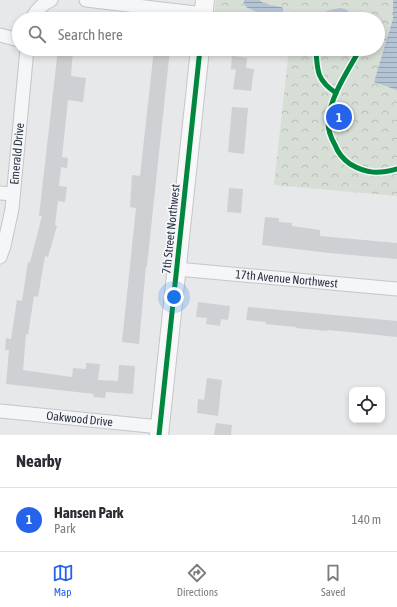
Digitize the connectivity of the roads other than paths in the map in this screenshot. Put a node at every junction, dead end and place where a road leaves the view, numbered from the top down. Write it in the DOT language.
graph roads {
  1 [pos="51,0"];
  2 [pos="86,0"];
  3 [pos="204,11"];
  4 [pos="36,12"];
  5 [pos="0,35"];
  6 [pos="12,38"];
  7 [pos="26,56"];
  8 [pos="199,56"];
  9 [pos="6,194"];
  10 [pos="0,257"];
  11 [pos="177,269"];
  12 [pos="397,289"];
  13 [pos="0,411"];
  14 [pos="160,431"];
  1 -- 4 [label="street"];
  2 -- 3 [label="street"];
  5 -- 6 [label="street"];
  7 -- 9 [label="street, Emerald Drive"];
  8 -- 11 [label="street, 7th Street Northwest"];
  9 -- 10 [label="street, Emerald Drive"];
  11 -- 12 [label="street, 17th Avenue Northwest"];
  11 -- 14 [label="street, 7th Street Northwest"];
  13 -- 14 [label="street, Oakwood Drive"];
}
